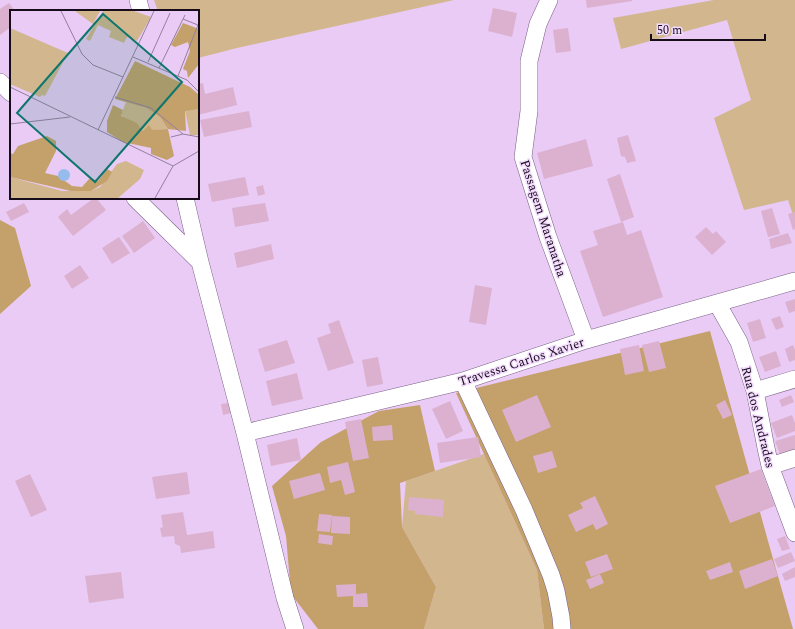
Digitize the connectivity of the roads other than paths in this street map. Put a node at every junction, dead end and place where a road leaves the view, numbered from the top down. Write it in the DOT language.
graph roads {
  1 [pos="138,0"];
  2 [pos="549,0"];
  3 [pos="141,10"];
  4 [pos="0,82"];
  5 [pos="10,92"];
  6 [pos="136,199"];
  7 [pos="186,199"];
  8 [pos="200,262"];
  9 [pos="795,282"];
  10 [pos="717,303"];
  11 [pos="586,340"];
  12 [pos="795,379"];
  13 [pos="463,381"];
  14 [pos="755,391"];
  15 [pos="245,433"];
  16 [pos="795,458"];
  17 [pos="770,466"];
  18 [pos="795,533"];
  19 [pos="294,629"];
  20 [pos="562,629"];
  1 -- 3 [label="street"];
  2 -- 11 [label="street, Passagem Maranatha"];
  4 -- 5 [label="street"];
  6 -- 8 [label="street"];
  7 -- 8 [label="street"];
  8 -- 15 [label="street"];
  9 -- 10 [label="street, Travessa Carlos Xavier"];
  10 -- 11 [label="street, Travessa Carlos Xavier"];
  10 -- 14 [label="street, Rua dos Andrades"];
  11 -- 13 [label="street, Travessa Carlos Xavier"];
  12 -- 14 [label="street"];
  13 -- 15 [label="street, Travessa Carlos Xavier"];
  13 -- 20 [label="street"];
  14 -- 17 [label="street, Rua dos Andrades"];
  15 -- 19 [label="street"];
  16 -- 17 [label="street"];
  17 -- 18 [label="street, Rua dos Andrades"];
}
